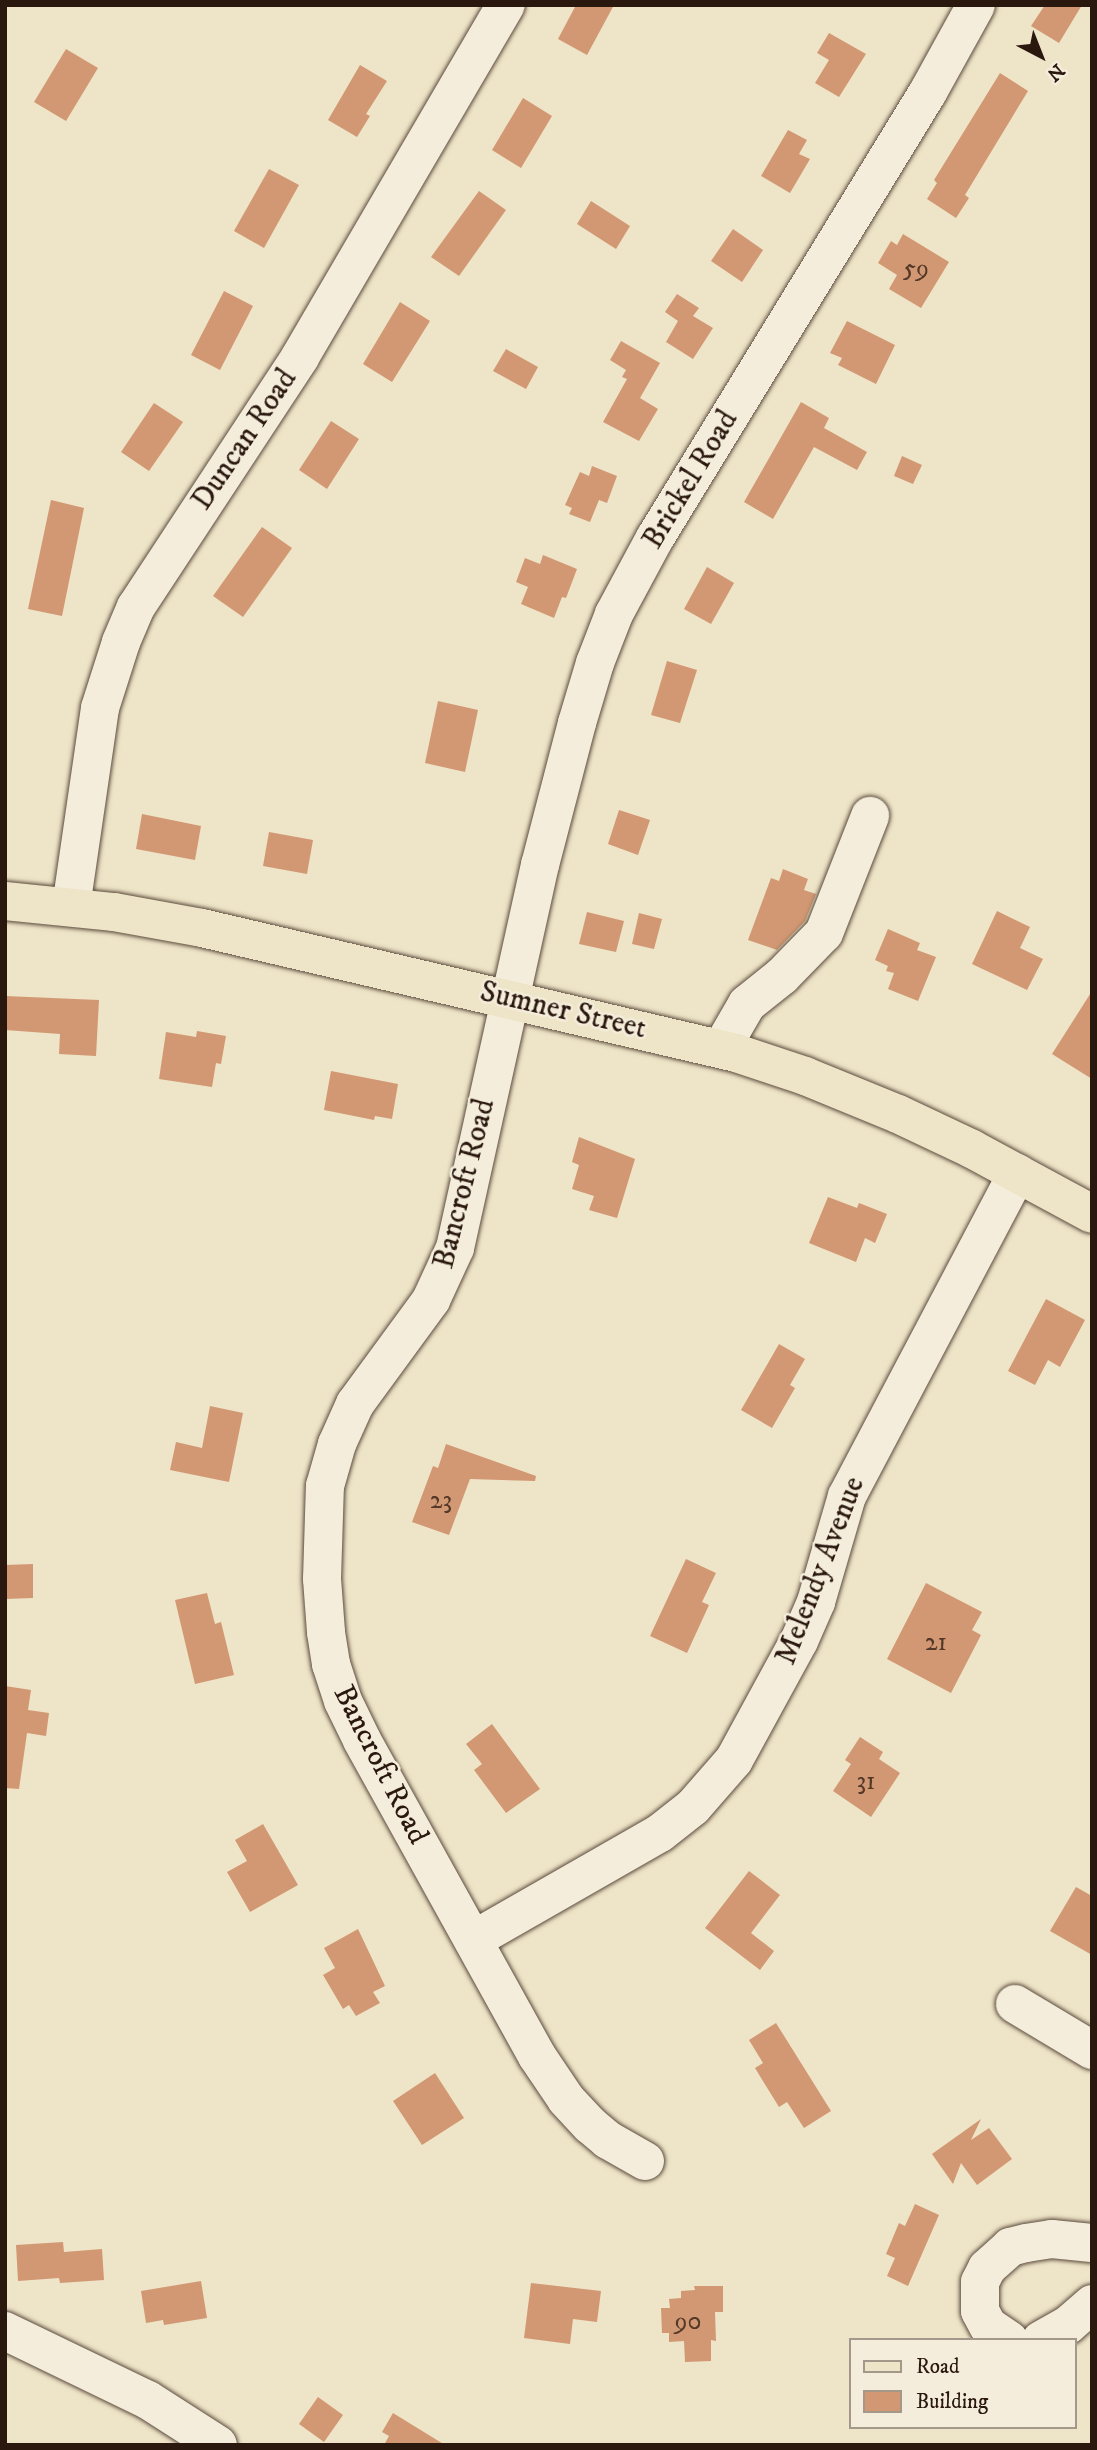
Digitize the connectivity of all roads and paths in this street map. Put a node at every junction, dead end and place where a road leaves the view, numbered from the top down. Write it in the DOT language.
graph roads {
  1 [pos="506,5"];
  2 [pos="976,5"];
  3 [pos="870,816"];
  4 [pos="5,901"];
  5 [pos="71,907"];
  6 [pos="509,999"];
  7 [pos="721,1049"];
  8 [pos="1017,1173"];
  9 [pos="1092,1214"];
  10 [pos="473,1940"];
  11 [pos="1015,2004"];
  12 [pos="1092,2050"];
  13 [pos="645,2161"];
  14 [pos="1092,2243"];
  15 [pos="1092,2304"];
  16 [pos="5,2331"];
  17 [pos="1006,2338"];
  18 [pos="1045,2338"];
  19 [pos="218,2445"];
  1 -- 5 [label="street, Duncan Road"];
  2 -- 6 [label="street, Brickel Road"];
  3 -- 7 [label="street"];
  4 -- 5 [label="main road, Sumner Street"];
  5 -- 6 [label="main road, Sumner Street"];
  6 -- 7 [label="main road, Sumner Street"];
  6 -- 10 [label="street, Bancroft Road"];
  7 -- 8 [label="main road, Sumner Street"];
  8 -- 9 [label="main road, Sumner Street"];
  8 -- 10 [label="street, Melendy Avenue"];
  10 -- 13 [label="street, Bancroft Road"];
  11 -- 12 [label="street"];
  14 -- 17 [label="street"];
  15 -- 18 [label="street"];
  16 -- 19 [label="street"];
}
